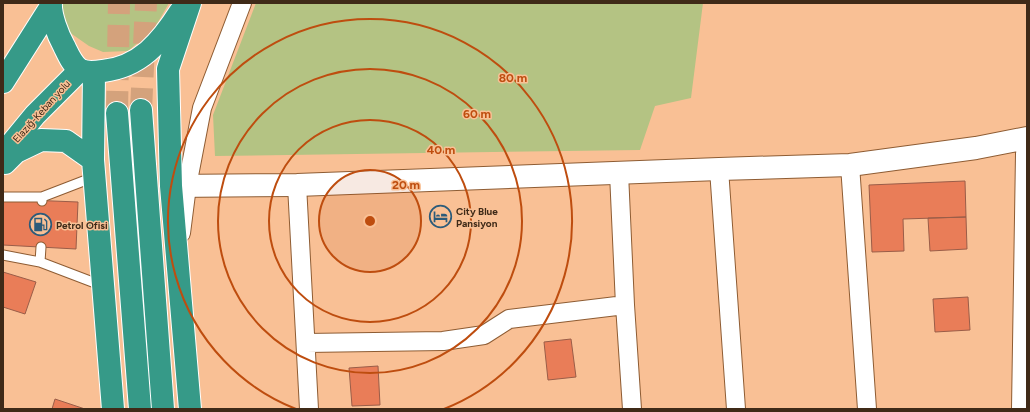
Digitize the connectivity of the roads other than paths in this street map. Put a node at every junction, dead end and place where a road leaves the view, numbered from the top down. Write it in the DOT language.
graph roads {
  1 [pos="186,3"];
  2 [pos="190,3"];
  3 [pos="242,3"];
  4 [pos="51,6"];
  5 [pos="87,71"];
  6 [pos="3,82"];
  7 [pos="141,110"];
  8 [pos="117,113"];
  9 [pos="1027,138"];
  10 [pos="3,154"];
  11 [pos="1027,154"];
  12 [pos="3,165"];
  13 [pos="850,165"];
  14 [pos="93,168"];
  15 [pos="719,169"];
  16 [pos="619,173"];
  17 [pos="297,185"];
  18 [pos="179,186"];
  19 [pos="3,197"];
  20 [pos="40,247"];
  21 [pos="3,255"];
  22 [pos="40,262"];
  23 [pos="103,286"];
  24 [pos="625,306"];
  25 [pos="306,343"];
  26 [pos="113,409"];
  27 [pos="140,409"];
  28 [pos="163,409"];
  29 [pos="190,409"];
  30 [pos="309,409"];
  31 [pos="632,409"];
  32 [pos="736,409"];
  33 [pos="867,409"];
  34 [pos="1023,409"];
  1 -- 5 [label="highway"];
  2 -- 18 [label="highway"];
  3 -- 18 [label="street"];
  4 -- 5 [label="highway"];
  4 -- 6 [label="highway"];
  5 -- 10 [label="highway, Elazığ-Keban yolu"];
  5 -- 14 [label="highway"];
  7 -- 28 [label="highway"];
  8 -- 27 [label="highway"];
  9 -- 13 [label="street"];
  11 -- 34 [label="street"];
  12 -- 14 [label="highway"];
  13 -- 15 [label="street"];
  13 -- 33 [label="street"];
  14 -- 19 [label="lane"];
  14 -- 23 [label="highway"];
  15 -- 16 [label="street"];
  15 -- 32 [label="street"];
  16 -- 17 [label="street"];
  16 -- 24 [label="street"];
  17 -- 18 [label="street"];
  17 -- 25 [label="street"];
  18 -- 29 [label="highway"];
  20 -- 22 [label="lane"];
  21 -- 22 [label="lane"];
  22 -- 23 [label="lane"];
  23 -- 26 [label="highway"];
  24 -- 25 [label="street"];
  24 -- 31 [label="street"];
  25 -- 30 [label="street"];
}
